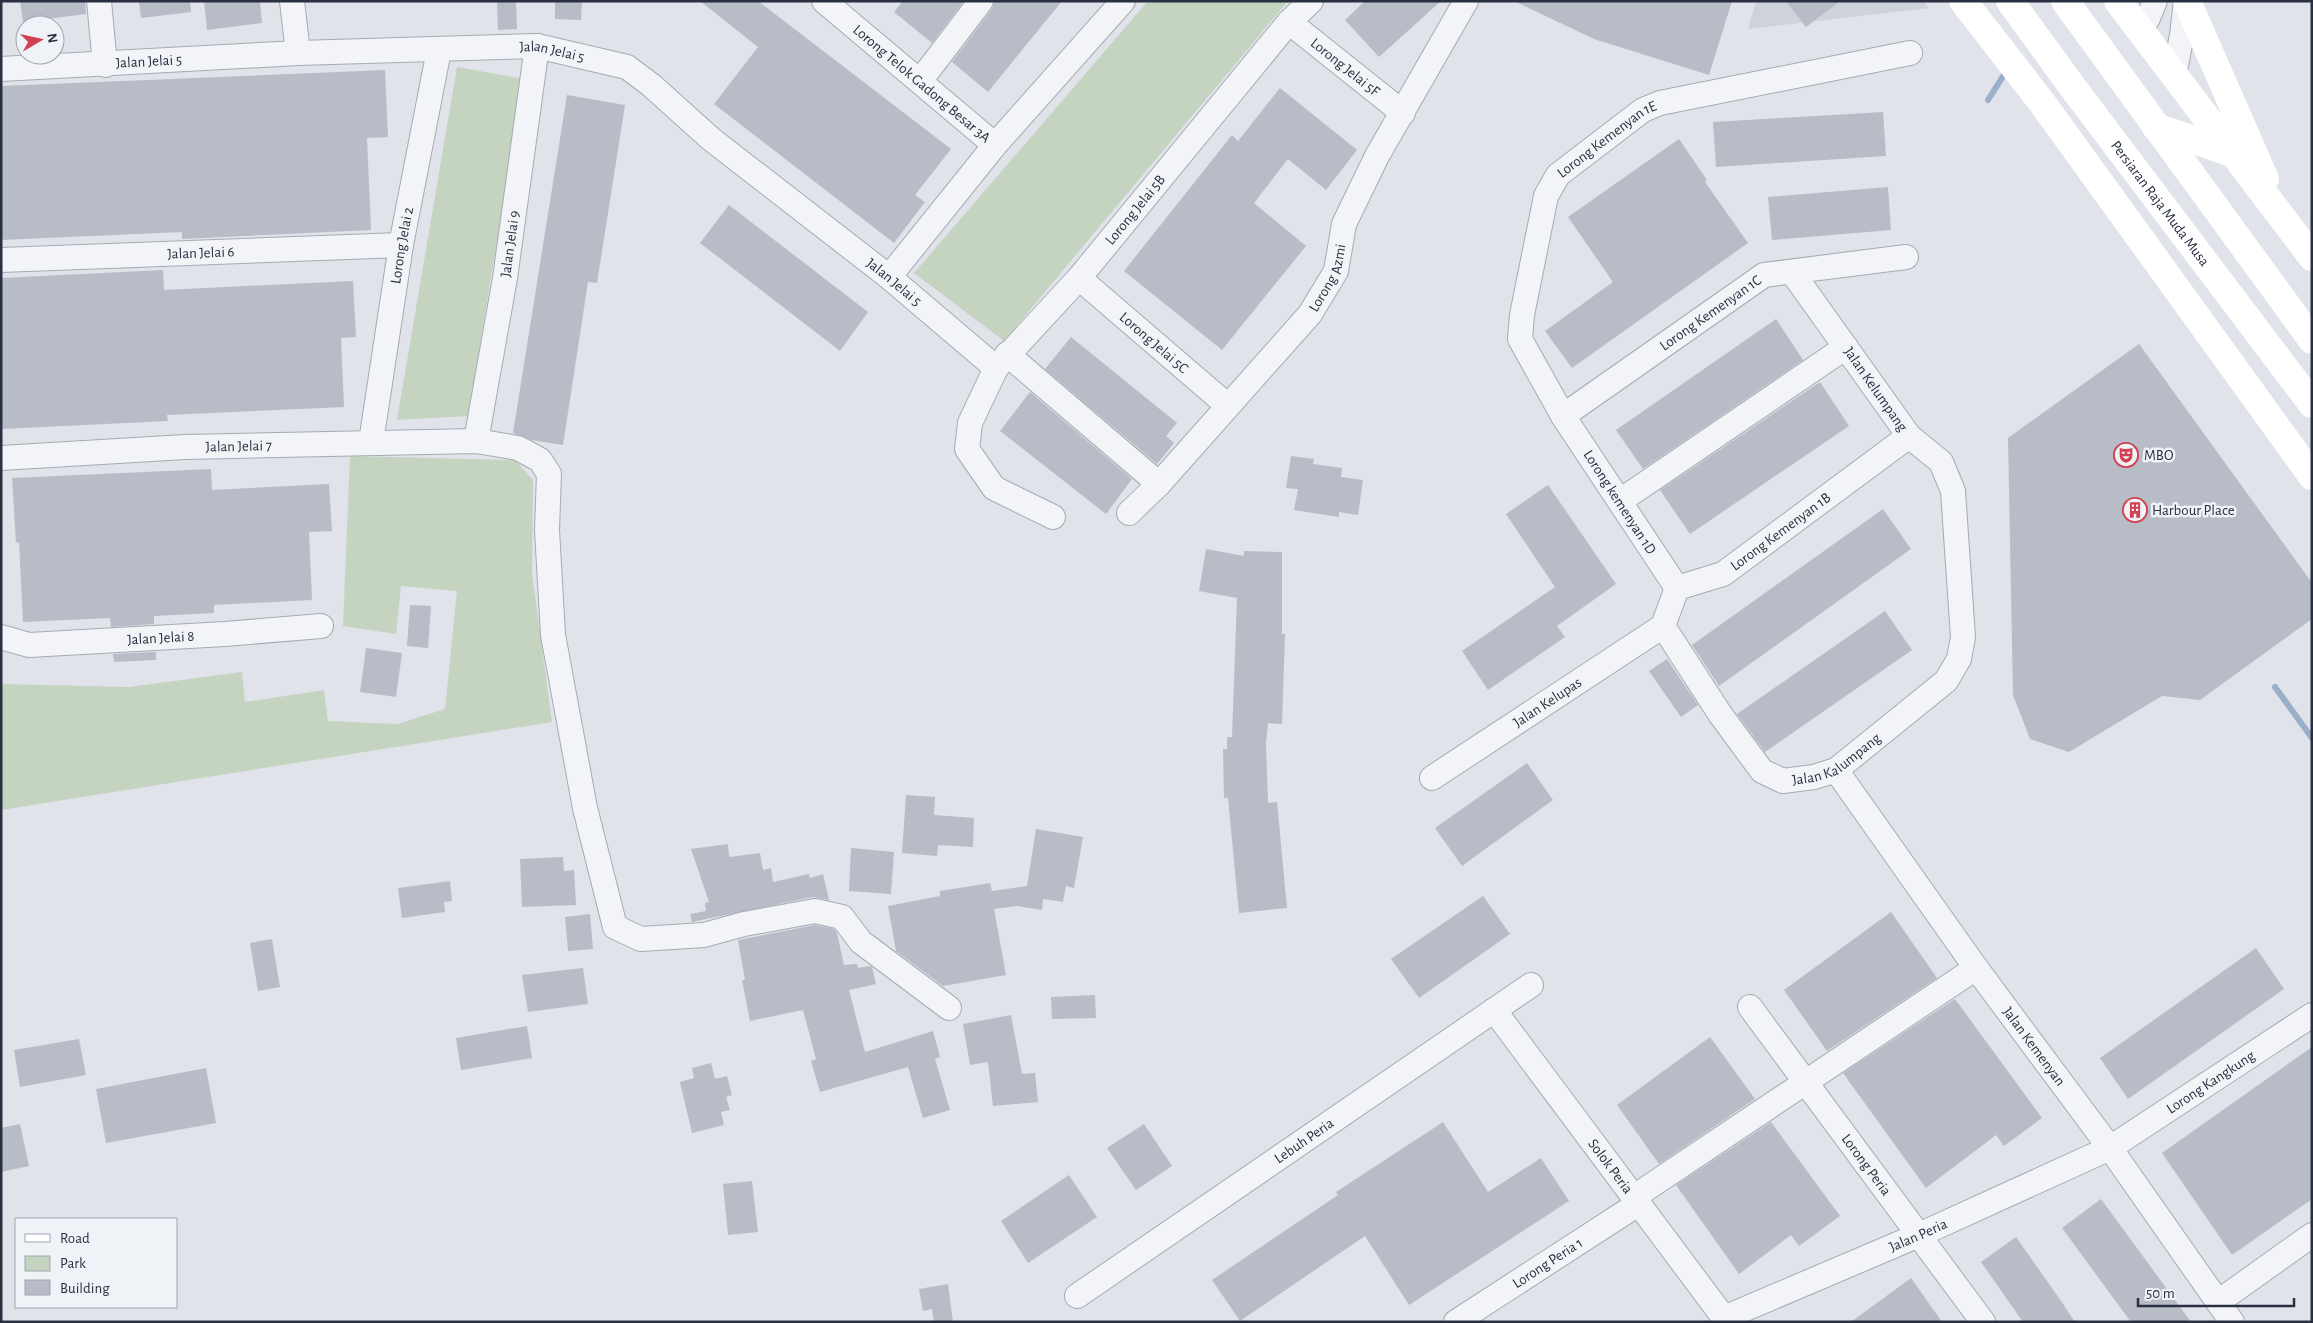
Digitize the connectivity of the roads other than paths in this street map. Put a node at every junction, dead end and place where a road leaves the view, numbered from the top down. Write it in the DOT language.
graph roads {
  1 [pos="100,1"];
  2 [pos="292,1"];
  3 [pos="824,1"];
  4 [pos="981,1"];
  5 [pos="1123,1"];
  6 [pos="1311,1"];
  7 [pos="1466,1"];
  8 [pos="1964,1"];
  9 [pos="2010,1"];
  10 [pos="2064,1"];
  11 [pos="2118,1"];
  12 [pos="2155,1"];
  13 [pos="2187,1"];
  14 [pos="849,9"];
  15 [pos="1289,22"];
  16 [pos="2140,30"];
  17 [pos="537,46"];
  18 [pos="439,50"];
  19 [pos="298,53"];
  20 [pos="1910,53"];
  21 [pos="106,65"];
  22 [pos="1,69"];
  23 [pos="2174,75"];
  24 [pos="920,81"];
  25 [pos="2071,85"];
  26 [pos="2042,104"];
  27 [pos="1403,113"];
  28 [pos="2156,127"];
  29 [pos="995,145"];
  30 [pos="2232,153"];
  31 [pos="2284,222"];
  32 [pos="401,244"];
  33 [pos="1906,257"];
  34 [pos="2312,257"];
  35 [pos="1,260"];
  36 [pos="1792,272"];
  37 [pos="889,277"];
  38 [pos="1078,278"];
  39 [pos="2312,340"];
  40 [pos="1846,347"];
  41 [pos="1001,361"];
  42 [pos="2312,404"];
  43 [pos="1228,406"];
  44 [pos="1564,416"];
  45 [pos="1909,436"];
  46 [pos="476,441"];
  47 [pos="371,442"];
  48 [pos="1,458"];
  49 [pos="2312,476"];
  50 [pos="1159,484"];
  51 [pos="1620,501"];
  52 [pos="1129,513"];
  53 [pos="1053,517"];
  54 [pos="1677,588"];
  55 [pos="321,626"];
  56 [pos="1663,626"];
  57 [pos="1,637"];
  58 [pos="1946,682"];
  59 [pos="1836,770"];
  60 [pos="1432,778"];
  61 [pos="1976,968"];
  62 [pos="1531,985"];
  63 [pos="1750,1007"];
  64 [pos="949,1008"];
  65 [pos="1494,1010"];
  66 [pos="2312,1016"];
  67 [pos="1806,1082"];
  68 [pos="2110,1148"];
  69 [pos="1636,1200"];
  70 [pos="1919,1235"];
  71 [pos="2312,1235"];
  72 [pos="1077,1296"];
  73 [pos="2218,1302"];
  74 [pos="1725,1320"];
  75 [pos="1456,1322"];
  76 [pos="1983,1322"];
  77 [pos="2232,1322"];
  1 -- 21 [label="street"];
  2 -- 19 [label="street"];
  3 -- 14 [label="street, Lorong Telok Gadong Besar 3A"];
  4 -- 24 [label="street"];
  5 -- 29 [label="street"];
  6 -- 15 [label="street, Lorong Jelai 5B"];
  7 -- 27 [label="street, Lorong Azmi"];
  8 -- 26 [label="street"];
  9 -- 25 [label="street, Persiaran Raja Muda Musa"];
  10 -- 28 [label="street"];
  11 -- 16 [label="street"];
  12 -- 16 [label="street"];
  13 -- 23 [label="street"];
  13 -- 31 [label="street"];
  14 -- 24 [label="street, Lorong Telok Gadong Besar 3A"];
  15 -- 27 [label="street, Lorong Jelai 5F"];
  15 -- 38 [label="street, Lorong Jelai 5B"];
  16 -- 23 [label="street"];
  17 -- 18 [label="street, Jalan Jelai 5"];
  17 -- 37 [label="street, Jalan Jelai 5"];
  17 -- 46 [label="street, Jalan Jelai 9"];
  18 -- 19 [label="street, Jalan Jelai 5"];
  18 -- 32 [label="street, Lorong Jelai 2"];
  19 -- 21 [label="street, Jalan Jelai 5"];
  20 -- 44 [label="street, Lorong Kemenyan 1E"];
  21 -- 22 [label="street, Jalan Jelai 5"];
  23 -- 30 [label="street"];
  24 -- 29 [label="street, Lorong Telok Gadong Besar 3A"];
  25 -- 26 [label="street"];
  25 -- 42 [label="street, Persiaran Raja Muda Musa"];
  26 -- 49 [label="street"];
  27 -- 43 [label="street, Lorong Azmi"];
  28 -- 30 [label="street"];
  28 -- 39 [label="street"];
  29 -- 37 [label="street"];
  30 -- 31 [label="street"];
  31 -- 34 [label="street"];
  32 -- 35 [label="street, Jalan Jelai 6"];
  32 -- 47 [label="street, Lorong Jelai 2"];
  33 -- 36 [label="street, Lorong Kemenyan 1C"];
  36 -- 40 [label="street, Jalan Kelumpang"];
  36 -- 44 [label="street, Lorong Kemenyan 1C"];
  37 -- 41 [label="street, Jalan Jelai 5"];
  38 -- 41 [label="street, Lorong Jelai 5B"];
  38 -- 43 [label="street, Lorong Jelai 5C"];
  40 -- 45 [label="street, Jalan Kelumpang"];
  40 -- 51 [label="street"];
  41 -- 50 [label="street, Jalan Jelai 5"];
  41 -- 53 [label="street, Lorong Jelai 5B"];
  43 -- 50 [label="street, Lorong Azmi"];
  44 -- 51 [label="street, Lorong kemenyan 1D"];
  45 -- 54 [label="street, Lorong Kemenyan 1B"];
  45 -- 58 [label="street, Jalan Kelumpang"];
  46 -- 47 [label="street, Jalan Jelai 7"];
  46 -- 64 [label="street, Jalan Jelai 7"];
  47 -- 48 [label="street, Jalan Jelai 7"];
  50 -- 52 [label="street, Lorong Azmi"];
  51 -- 54 [label="street, Lorong kemenyan 1D"];
  54 -- 56 [label="street"];
  55 -- 57 [label="street, Jalan Jelai 8"];
  56 -- 59 [label="street, Jalan Kalumpang"];
  56 -- 60 [label="street, Jalan Kelupas"];
  58 -- 59 [label="street, Jalan Kalumpang"];
  59 -- 61 [label="street, Jalan Kemenyan"];
  61 -- 67 [label="street, Lorong Peria 1"];
  61 -- 68 [label="street, Jalan Kemenyan"];
  62 -- 65 [label="street, Lebuh Peria"];
  63 -- 67 [label="street, Lorong Peria"];
  65 -- 69 [label="street, Solok Peria"];
  65 -- 72 [label="street, Lebuh Peria"];
  66 -- 68 [label="street, Lorong Kangkung"];
  67 -- 69 [label="street, Lorong Peria 1"];
  67 -- 70 [label="street, Lorong Peria"];
  68 -- 70 [label="street, Jalan Peria"];
  68 -- 73 [label="street, Jalan Kemenyan"];
  69 -- 74 [label="street, Solok Peria"];
  69 -- 75 [label="street, Lorong Peria 1"];
  70 -- 74 [label="street, Jalan Peria"];
  70 -- 76 [label="street, Lorong Peria"];
  71 -- 73 [label="street"];
  73 -- 77 [label="street, Jalan Kemenyan"];
}
